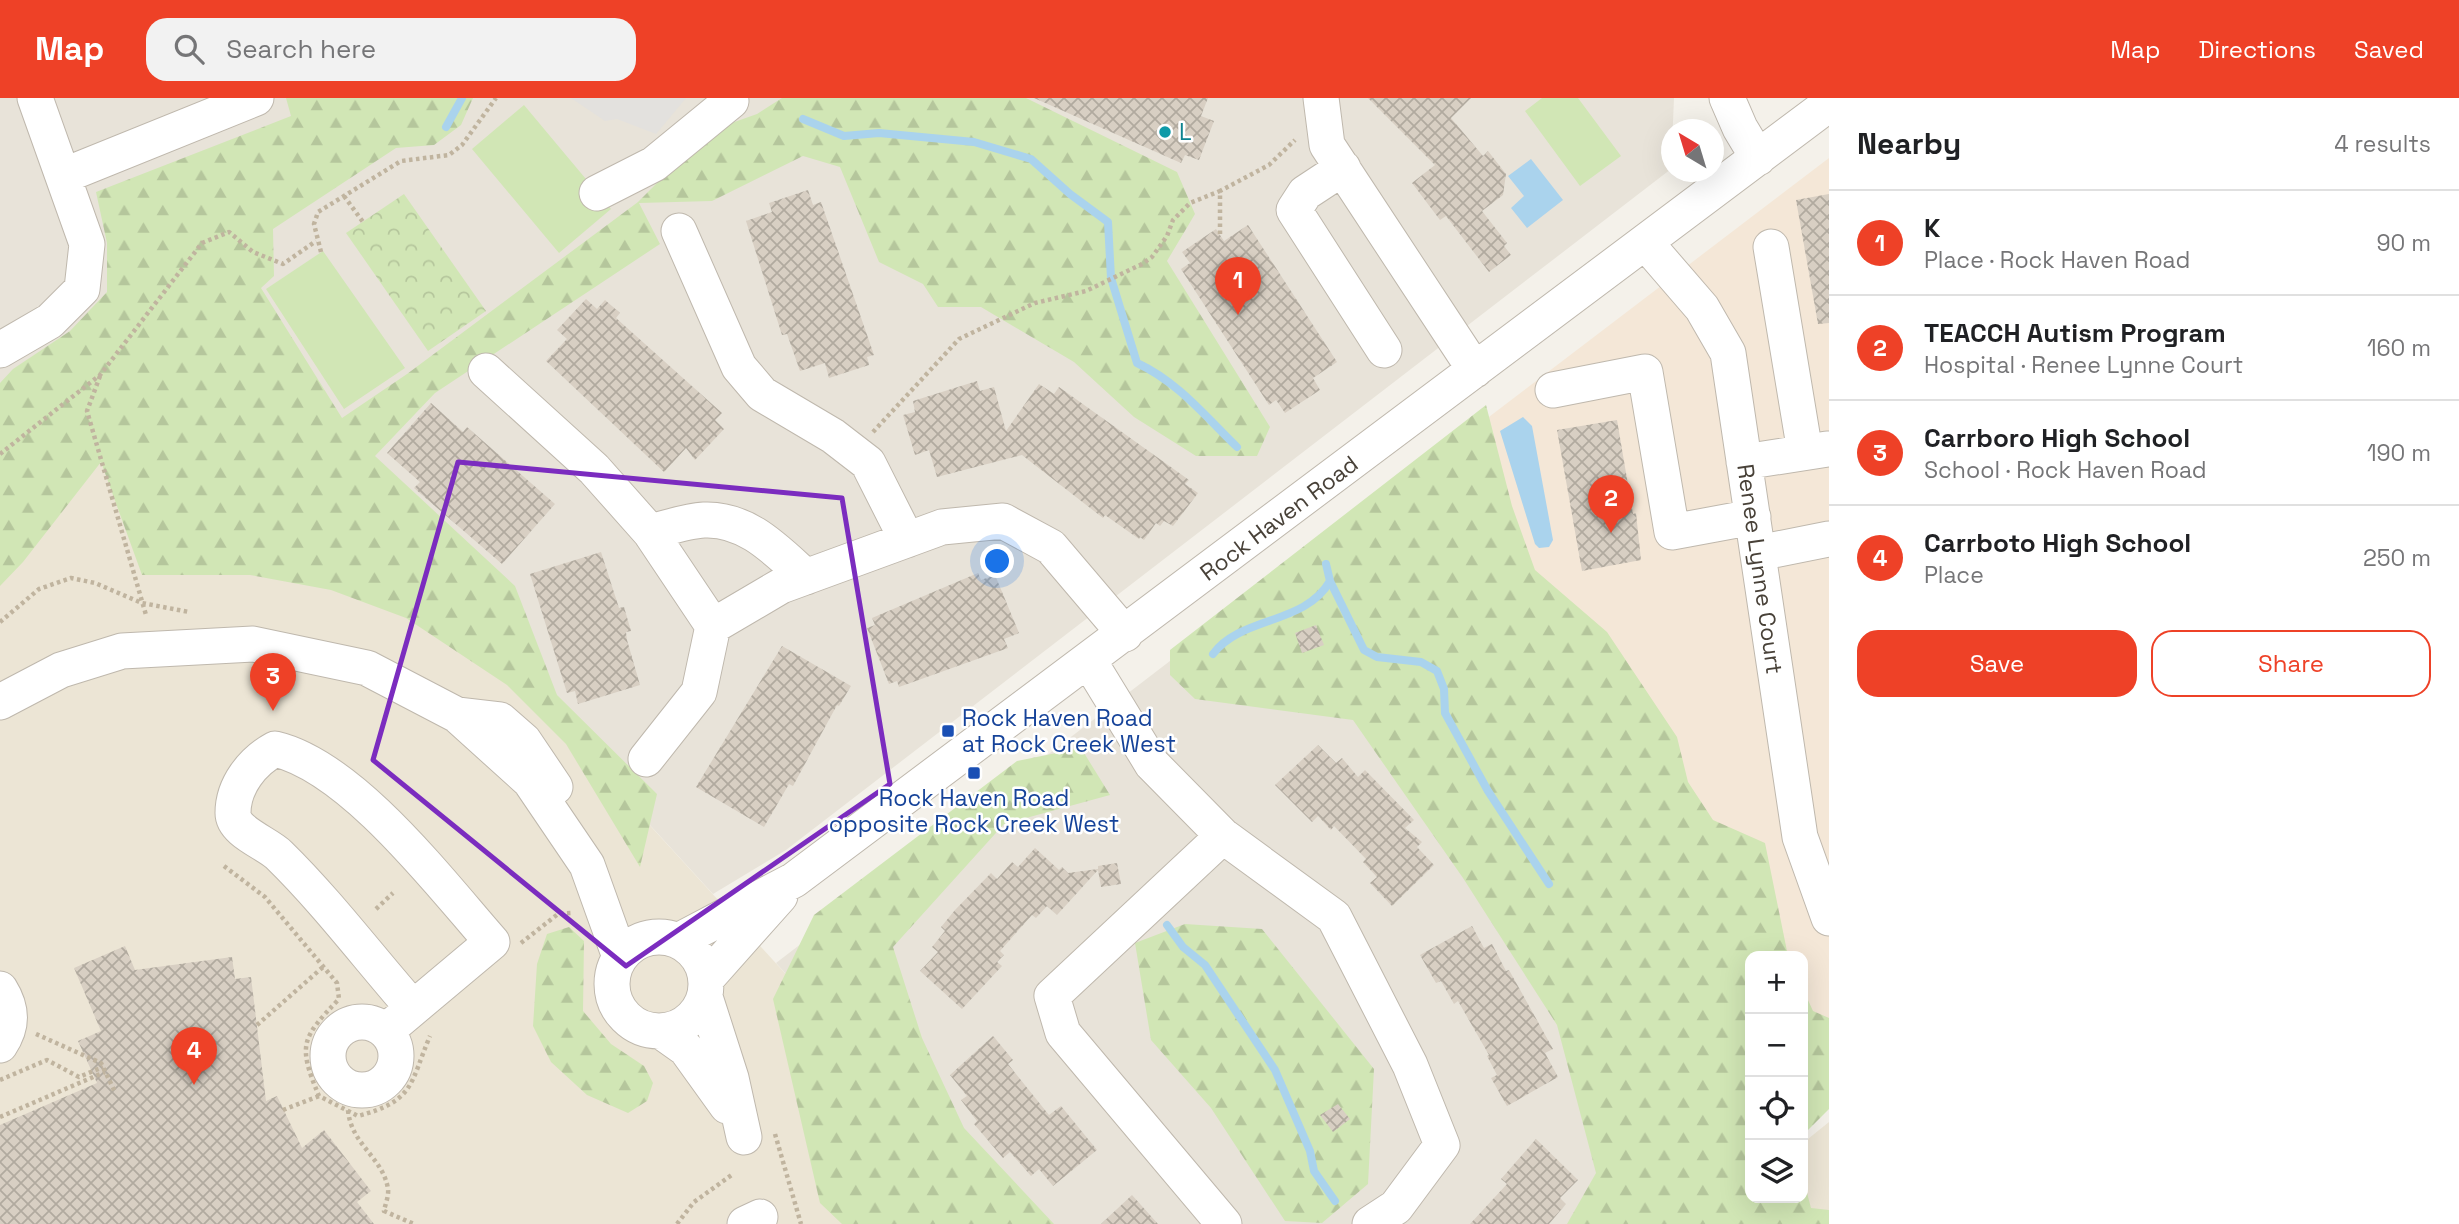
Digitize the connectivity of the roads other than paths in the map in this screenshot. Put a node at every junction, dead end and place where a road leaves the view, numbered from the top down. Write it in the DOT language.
graph roads {
  1 [pos="35,98"];
  2 [pos="256,98"];
  3 [pos="1727,98"];
  4 [pos="729,99"];
  5 [pos="1829,104"];
  6 [pos="1322,108"];
  7 [pos="1829,131"];
  8 [pos="1761,156"];
  9 [pos="1343,167"];
  10 [pos="63,176"];
  11 [pos="597,193"];
  12 [pos="679,232"];
  13 [pos="1645,242"];
  14 [pos="1771,247"];
  15 [pos="1384,350"];
  16 [pos="0,351"];
  17 [pos="1475,370"];
  18 [pos="486,371"];
  19 [pos="1553,390"];
  20 [pos="1817,451"];
  21 [pos="1744,461"];
  22 [pos="1753,517"];
  23 [pos="650,531"];
  24 [pos="907,540"];
  25 [pos="1828,547"];
  26 [pos="1758,553"];
  27 [pos="806,577"];
  28 [pos="713,626"];
  29 [pos="1125,634"];
  30 [pos="1089,661"];
  31 [pos="0,702"];
  32 [pos="646,759"];
  33 [pos="1815,834"];
  34 [pos="1223,836"];
  35 [pos="579,851"];
  36 [pos="794,880"];
  37 [pos="1829,918"];
  38 [pos="668,939"];
  39 [pos="620,957"];
  40 [pos="706,988"];
  41 [pos="0,989"];
  42 [pos="413,1008"];
  43 [pos="386,1031"];
  44 [pos="662,1032"];
  45 [pos="0,1045"];
  46 [pos="1224,1224"];
  47 [pos="1370,1224"];
  1 -- 10 [label="street"];
  2 -- 10 [label="street"];
  3 -- 8 [label="street"];
  4 -- 11 [label="street"];
  5 -- 8 [label="street, Rock Haven Road"];
  6 -- 9 [label="street"];
  7 -- 8 [label="street, Rock Haven Road"];
  8 -- 13 [label="street, Rock Haven Road"];
  9 -- 15 [label="street"];
  9 -- 17 [label="street"];
  10 -- 16 [label="street"];
  12 -- 24 [label="street"];
  13 -- 17 [label="street, Rock Haven Road"];
  13 -- 21 [label="street, Renee Lynne Court"];
  14 -- 20 [label="street"];
  17 -- 29 [label="street, Rock Haven Road"];
  18 -- 23 [label="street"];
  19 -- 22 [label="street"];
  20 -- 21 [label="street"];
  21 -- 22 [label="street, Renee Lynne Court"];
  22 -- 26 [label="street, Renee Lynne Court"];
  23 -- 27 [label="street"];
  23 -- 28 [label="street"];
  24 -- 27 [label="street"];
  24 -- 29 [label="street"];
  25 -- 26 [label="street"];
  26 -- 33 [label="street, Renee Lynne Court"];
  27 -- 28 [label="street"];
  28 -- 32 [label="street"];
  29 -- 30 [label="street, Rock Haven Road"];
  30 -- 34 [label="street"];
  30 -- 36 [label="street, Rock Haven Road"];
  31 -- 35 [label="street"];
  33 -- 37 [label="street, Renee Lynne Court"];
  34 -- 46 [label="street"];
  34 -- 47 [label="street"];
  35 -- 38 [label="street"];
  35 -- 39 [label="street"];
  36 -- 38 [label="street, Rock Haven Road"];
  36 -- 40 [label="street, Rock Haven Road"];
  38 -- 39 [label="street, Rock Haven Road"];
  38 -- 40 [label="street"];
  39 -- 44 [label="street"];
  40 -- 44 [label="street, Rock Haven Road"];
  40 -- 44 [label="street"];
  41 -- 45 [label="street"];
  42 -- 42 [label="street"];
  42 -- 43 [label="street"];
}
